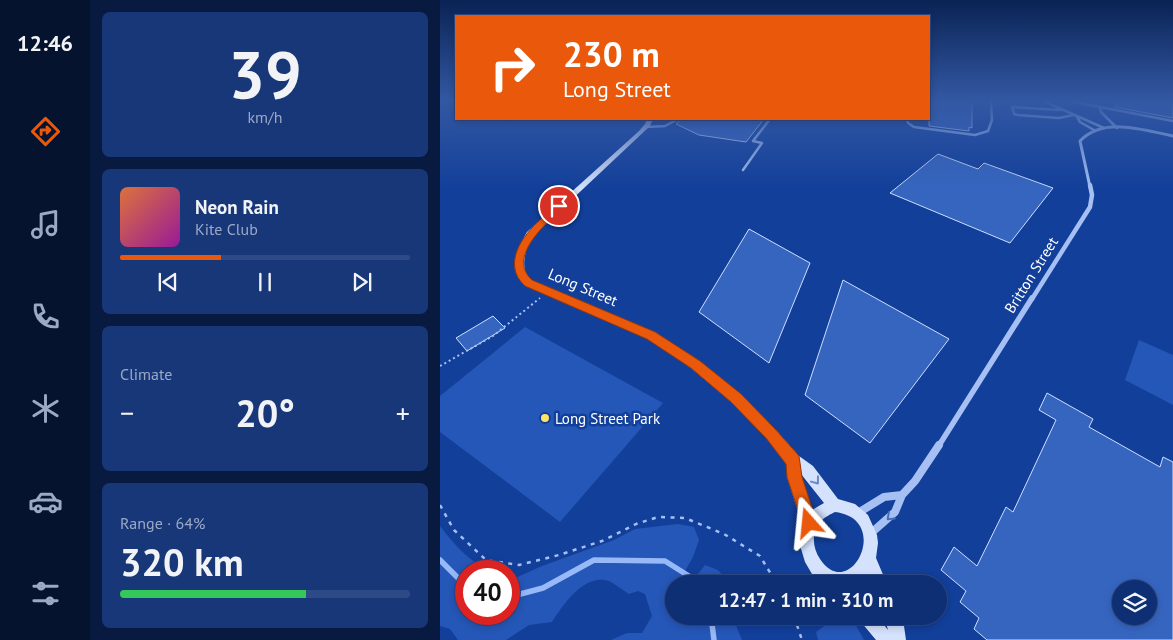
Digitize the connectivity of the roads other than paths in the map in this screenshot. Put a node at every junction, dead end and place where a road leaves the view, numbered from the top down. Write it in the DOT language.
graph roads {
  1 [pos="641,130"];
  2 [pos="762,130"];
  3 [pos="936,130"];
  4 [pos="988,130"];
  5 [pos="1094,130"];
  6 [pos="1130,130"];
  7 [pos="1173,136"];
  8 [pos="743,170"];
  9 [pos="794,461"];
  10 [pos="902,495"];
  11 [pos="834,505"];
  12 [pos="858,513"];
  13 [pos="809,523"];
  14 [pos="870,534"];
  15 [pos="869,558"];
  16 [pos="827,575"];
  17 [pos="853,575"];
  18 [pos="876,575"];
  19 [pos="874,625"];
  20 [pos="896,625"];
  21 [pos="886,640"];
  22 [pos="898,640"];
  1 -- 9 [label="street, Long Street"];
  2 -- 8 [label="lane"];
  3 -- 4 [label="lane"];
  5 -- 10 [label="street, Britton Street"];
  6 -- 7 [label="street"];
  9 -- 11 [label="street, Long Street, one-way"];
  9 -- 13 [label="street"];
  10 -- 12 [label="street"];
  10 -- 14 [label="street, Britton Street, one-way"];
  11 -- 12 [label="street"];
  11 -- 13 [label="street"];
  12 -- 14 [label="street"];
  13 -- 16 [label="street"];
  14 -- 15 [label="street"];
  15 -- 17 [label="street"];
  15 -- 18 [label="street"];
  19 -- 21 [label="street"];
  20 -- 22 [label="street"];
}
